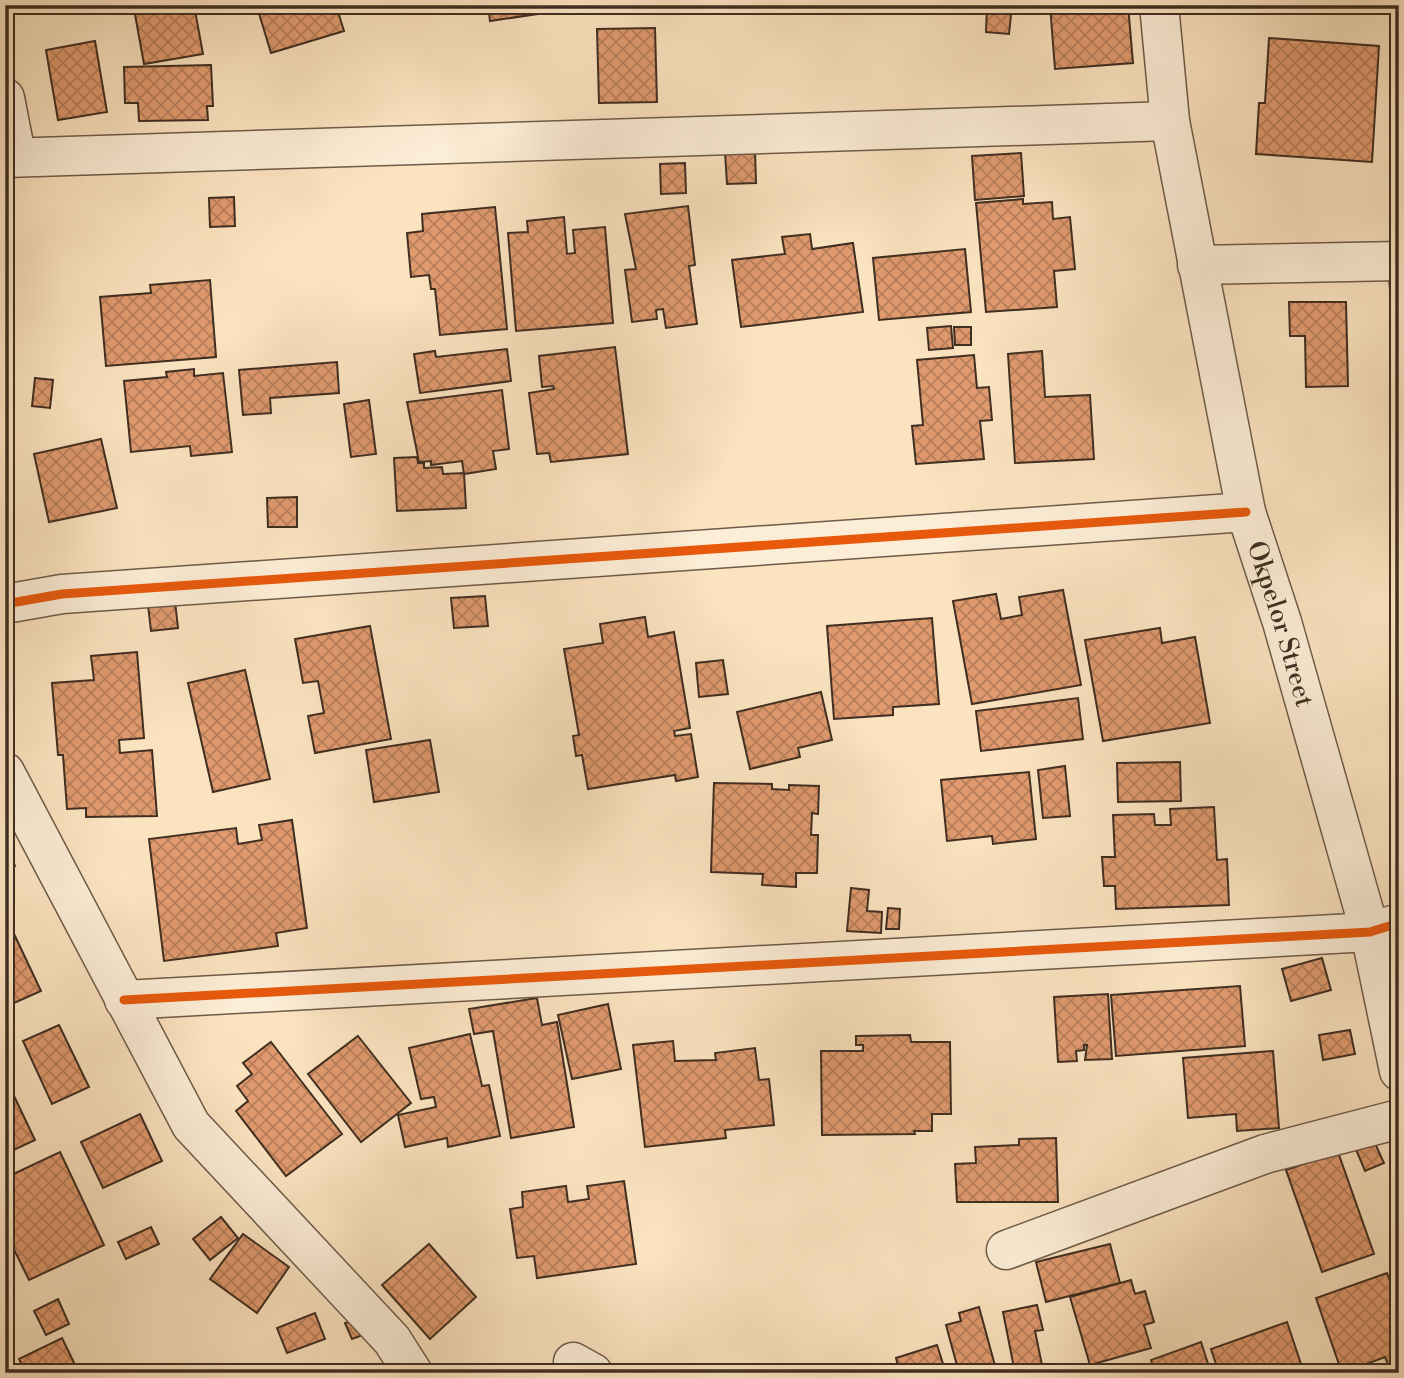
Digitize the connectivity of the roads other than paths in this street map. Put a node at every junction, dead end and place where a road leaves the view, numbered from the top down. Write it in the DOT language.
graph roads {
  1 [pos="1159,5"];
  2 [pos="5,98"];
  3 [pos="1170,121"];
  4 [pos="11,157"];
  5 [pos="1399,261"];
  6 [pos="1197,265"];
  7 [pos="1246,512"];
  8 [pos="5,604"];
  9 [pos="5,772"];
  10 [pos="1384,927"];
  11 [pos="124,1000"];
  12 [pos="1399,1071"];
  13 [pos="1399,1119"];
  14 [pos="1006,1250"];
  15 [pos="413,1373"];
  1 -- 3 [label="street, Okpelor Street"];
  2 -- 4 [label="street"];
  3 -- 4 [label="street"];
  3 -- 6 [label="street, Okpelor Street"];
  5 -- 6 [label="street"];
  6 -- 7 [label="street, Okpelor Street"];
  7 -- 8 [label="street"];
  7 -- 10 [label="street, Okpelor Street"];
  9 -- 11 [label="street"];
  10 -- 11 [label="street"];
  10 -- 12 [label="street, Okpelor Street"];
  11 -- 15 [label="street"];
  13 -- 14 [label="street"];
}
